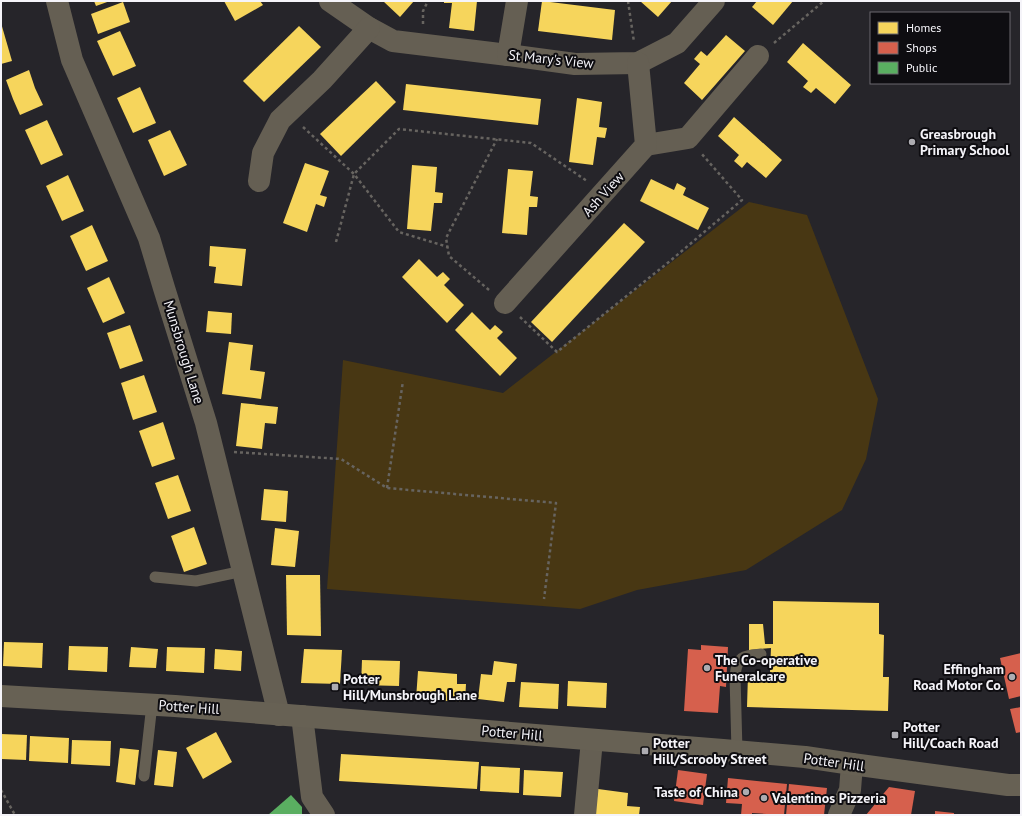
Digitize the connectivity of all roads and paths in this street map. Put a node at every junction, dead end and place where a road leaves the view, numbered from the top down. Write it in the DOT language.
graph roads {
  1 [pos="57,1"];
  2 [pos="330,1"];
  3 [pos="517,1"];
  4 [pos="628,1"];
  5 [pos="714,1"];
  6 [pos="824,1"];
  7 [pos="369,28"];
  8 [pos="508,54"];
  9 [pos="758,56"];
  10 [pos="638,63"];
  11 [pos="288,112"];
  12 [pos="688,138"];
  13 [pos="497,139"];
  14 [pos="646,145"];
  15 [pos="354,174"];
  16 [pos="259,181"];
  17 [pos="604,193"];
  18 [pos="336,242"];
  19 [pos="448,247"];
  20 [pos="505,303"];
  21 [pos="403,381"];
  22 [pos="213,451"];
  23 [pos="387,488"];
  24 [pos="243,571"];
  25 [pos="155,577"];
  26 [pos="544,599"];
  27 [pos="761,654"];
  28 [pos="1,696"];
  29 [pos="152,704"];
  30 [pos="279,715"];
  31 [pos="302,716"];
  32 [pos="592,740"];
  33 [pos="737,751"];
  34 [pos="852,764"];
  35 [pos="144,776"];
  36 [pos="1021,784"];
  37 [pos="1,790"];
  38 [pos="15,815"];
  39 [pos="324,815"];
  40 [pos="585,815"];
  41 [pos="839,815"];
  1 -- 22 [label="street, Munsbrough Lane"];
  2 -- 7 [label="street, St Mary's View"];
  3 -- 8 [label="street"];
  4 -- 10 [label="path"];
  5 -- 10 [label="street, St Mary's View"];
  6 -- 9 [label="path"];
  7 -- 8 [label="street, St Mary's View"];
  7 -- 11 [label="street"];
  8 -- 10 [label="street, St Mary's View"];
  9 -- 12 [label="street"];
  10 -- 14 [label="street"];
  11 -- 15 [label="path"];
  11 -- 16 [label="street"];
  12 -- 14 [label="street"];
  12 -- 20 [label="path"];
  13 -- 15 [label="path"];
  13 -- 17 [label="path"];
  13 -- 19 [label="path"];
  14 -- 17 [label="street, Ash View"];
  15 -- 18 [label="path"];
  15 -- 19 [label="path"];
  17 -- 20 [label="street, Ash View"];
  19 -- 20 [label="path"];
  21 -- 23 [label="path"];
  22 -- 23 [label="path"];
  22 -- 24 [label="street, Munsbrough Lane"];
  23 -- 26 [label="path"];
  24 -- 25 [label="lane"];
  24 -- 30 [label="street, Munsbrough Lane"];
  27 -- 33 [label="lane"];
  28 -- 29 [label="main road, Potter Hill"];
  29 -- 30 [label="main road, Potter Hill"];
  29 -- 35 [label="lane"];
  30 -- 31 [label="main road, Potter Hill"];
  31 -- 32 [label="main road, Potter Hill"];
  31 -- 39 [label="street"];
  32 -- 33 [label="main road, Potter Hill"];
  32 -- 40 [label="street"];
  33 -- 34 [label="main road, Potter Hill"];
  34 -- 36 [label="main road, Potter Hill"];
  34 -- 41 [label="street"];
  37 -- 38 [label="path"];
}
